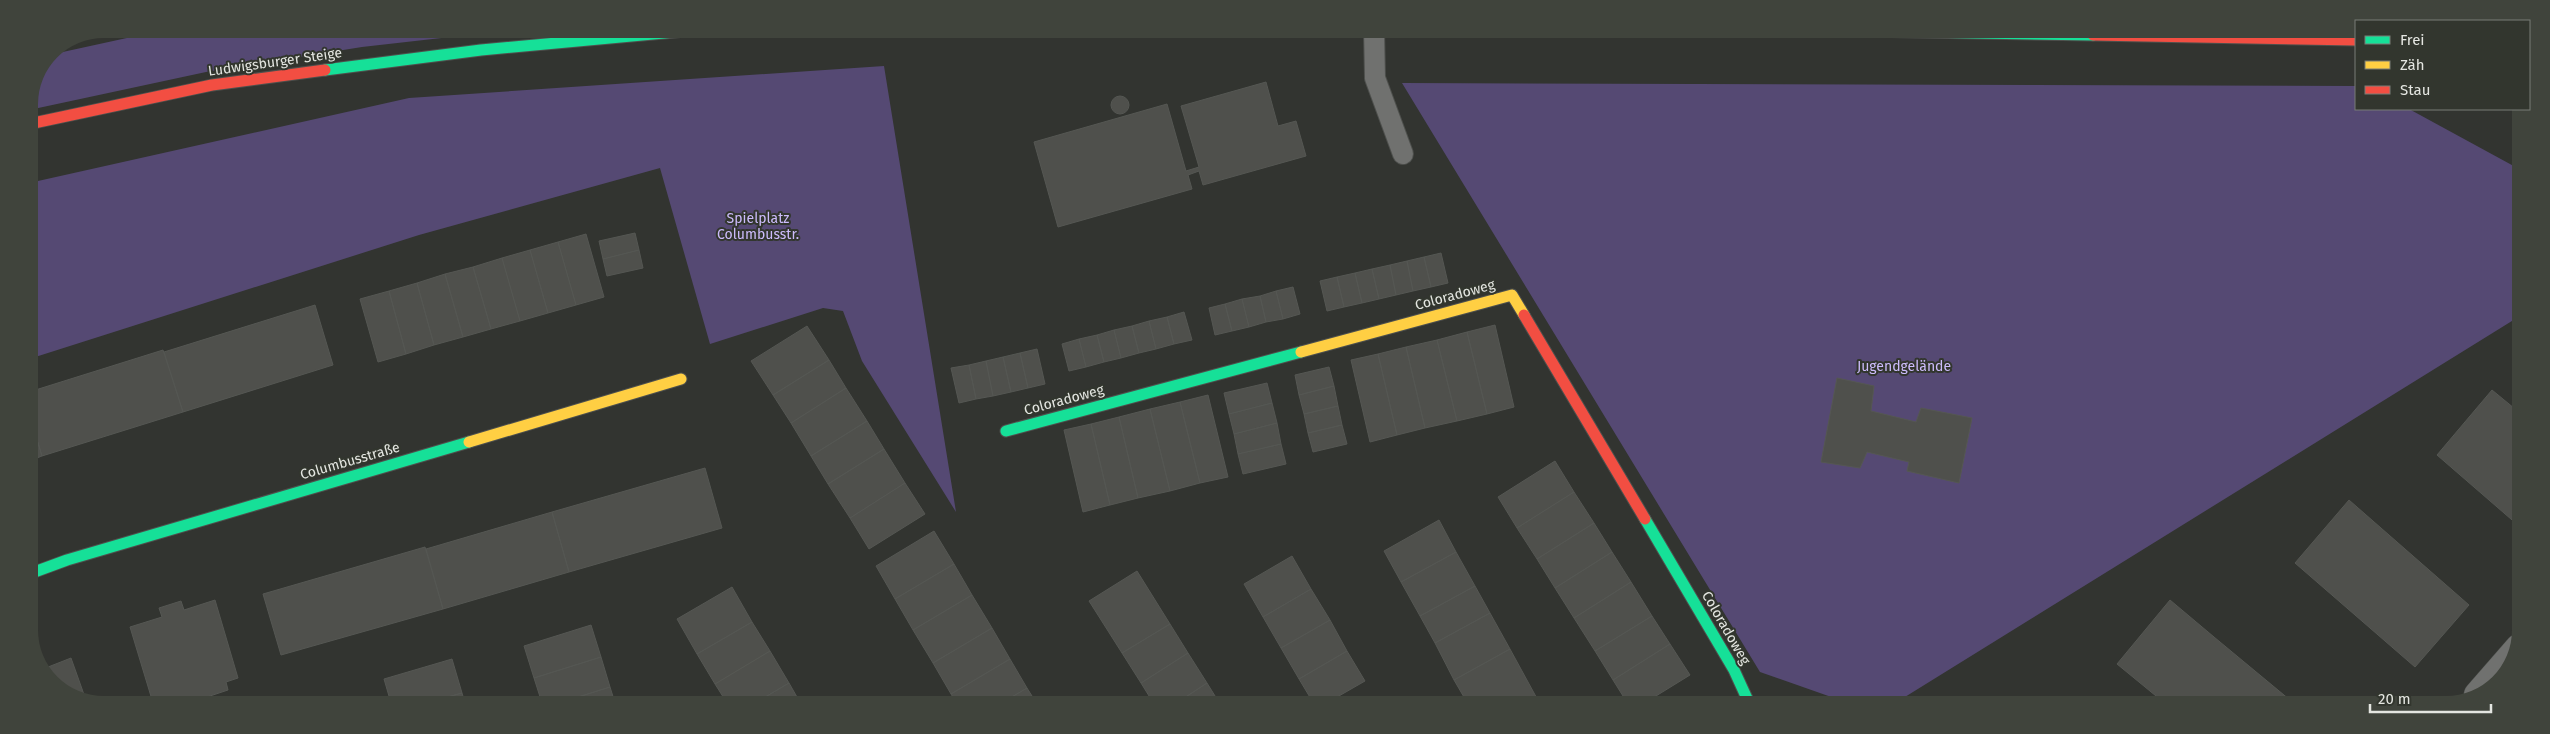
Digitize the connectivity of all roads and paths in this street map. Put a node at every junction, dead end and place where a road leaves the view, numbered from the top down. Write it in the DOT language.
graph roads {
  1 [pos="621,37"];
  2 [pos="1374,37"];
  3 [pos="2191,37"];
  4 [pos="2355,40"];
  5 [pos="38,122"];
  6 [pos="1403,154"];
  7 [pos="681,379"];
  8 [pos="1006,432"];
  9 [pos="38,571"];
  10 [pos="1746,696"];
  1 -- 5 [label="street, Ludwigsburger Steige"];
  2 -- 6 [label="lane"];
  3 -- 4 [label="street"];
  7 -- 9 [label="street, Columbusstraße"];
  8 -- 10 [label="street, Coloradoweg"];
}
